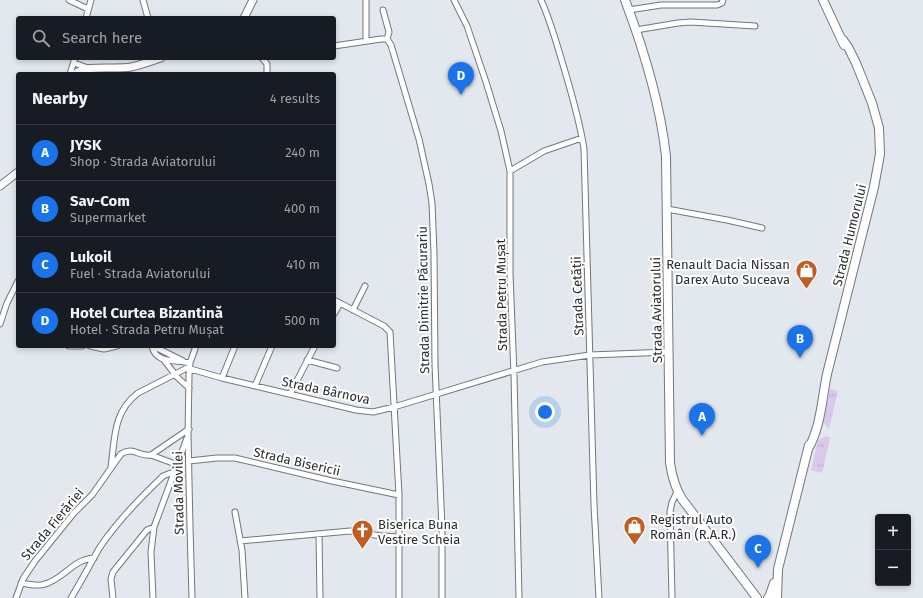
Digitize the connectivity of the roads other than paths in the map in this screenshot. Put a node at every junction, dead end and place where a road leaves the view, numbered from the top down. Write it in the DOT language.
graph roads {
  1 [pos="69,0"];
  2 [pos="92,0"];
  3 [pos="143,0"];
  4 [pos="253,0"];
  5 [pos="366,0"];
  6 [pos="454,0"];
  7 [pos="541,0"];
  8 [pos="625,0"];
  9 [pos="723,0"];
  10 [pos="823,0"];
  11 [pos="88,9"];
  12 [pos="383,10"];
  13 [pos="629,10"];
  14 [pos="86,16"];
  15 [pos="147,16"];
  16 [pos="245,16"];
  17 [pos="755,26"];
  18 [pos="636,30"];
  19 [pos="387,39"];
  20 [pos="366,41"];
  21 [pos="336,46"];
  22 [pos="156,60"];
  23 [pos="264,60"];
  24 [pos="74,61"];
  25 [pos="88,68"];
  26 [pos="71,72"];
  27 [pos="78,72"];
  28 [pos="267,72"];
  29 [pos="582,138"];
  30 [pos="510,171"];
  31 [pos="16,174"];
  32 [pos="0,186"];
  33 [pos="667,209"];
  34 [pos="762,228"];
  35 [pos="16,285"];
  36 [pos="365,286"];
  37 [pos="336,301"];
  38 [pos="340,303"];
  39 [pos="336,310"];
  40 [pos="353,310"];
  41 [pos="0,324"];
  42 [pos="153,348"];
  43 [pos="156,348"];
  44 [pos="195,348"];
  45 [pos="234,348"];
  46 [pos="271,348"];
  47 [pos="314,348"];
  48 [pos="669,352"];
  49 [pos="590,355"];
  50 [pos="164,360"];
  51 [pos="307,360"];
  52 [pos="184,362"];
  53 [pos="190,366"];
  54 [pos="337,368"];
  55 [pos="514,370"];
  56 [pos="174,374"];
  57 [pos="222,378"];
  58 [pos="255,386"];
  59 [pos="189,388"];
  60 [pos="290,394"];
  61 [pos="436,394"];
  62 [pos="394,407"];
  63 [pos="189,429"];
  64 [pos="188,435"];
  65 [pos="151,456"];
  66 [pos="189,461"];
  67 [pos="178,465"];
  68 [pos="111,467"];
  69 [pos="176,471"];
  70 [pos="677,492"];
  71 [pos="399,495"];
  72 [pos="235,512"];
  73 [pos="154,528"];
  74 [pos="319,534"];
  75 [pos="399,537"];
  76 [pos="240,541"];
  77 [pos="94,558"];
  78 [pos="778,569"];
  79 [pos="21,583"];
  80 [pos="16,598"];
  81 [pos="71,598"];
  82 [pos="112,598"];
  83 [pos="152,598"];
  84 [pos="192,598"];
  85 [pos="245,598"];
  86 [pos="320,598"];
  87 [pos="399,598"];
  88 [pos="442,598"];
  89 [pos="519,598"];
  90 [pos="599,598"];
  91 [pos="672,598"];
  92 [pos="757,598"];
  93 [pos="768,598"];
  94 [pos="777,598"];
  1 -- 11 [label="street"];
  2 -- 11 [label="street"];
  3 -- 15 [label="street"];
  4 -- 16 [label="main road"];
  5 -- 20 [label="street"];
  6 -- 30 [label="street, Strada Petru Mușat"];
  7 -- 29 [label="street, Strada Cetății"];
  8 -- 13 [label="main road, Strada Aviatorului"];
  9 -- 13 [label="street"];
  10 -- 78 [label="main road, Strada Humorului"];
  11 -- 14 [label="street"];
  12 -- 19 [label="street, Strada Dimitrie Păcurariu"];
  13 -- 18 [label="main road, Strada Aviatorului"];
  17 -- 18 [label="street"];
  18 -- 33 [label="main road, Strada Aviatorului"];
  19 -- 20 [label="street"];
  19 -- 61 [label="street, Strada Dimitrie Păcurariu"];
  20 -- 21 [label="street"];
  22 -- 25 [label="main road"];
  23 -- 28 [label="street"];
  24 -- 25 [label="street"];
  24 -- 26 [label="street"];
  25 -- 27 [label="main road"];
  29 -- 30 [label="street"];
  29 -- 49 [label="street, Strada Cetății"];
  30 -- 55 [label="street, Strada Petru Mușat"];
  31 -- 32 [label="main road"];
  33 -- 34 [label="street"];
  33 -- 48 [label="main road, Strada Aviatorului"];
  35 -- 41 [label="street"];
  36 -- 40 [label="street"];
  37 -- 38 [label="street"];
  38 -- 39 [label="street"];
  38 -- 40 [label="street"];
  40 -- 62 [label="street"];
  42 -- 50 [label="street"];
  43 -- 52 [label="street"];
  44 -- 53 [label="street, Strada Movilei"];
  45 -- 57 [label="street"];
  46 -- 58 [label="street"];
  47 -- 51 [label="street"];
  48 -- 49 [label="street, Strada Bârnova"];
  48 -- 70 [label="main road, Strada Aviatorului"];
  49 -- 55 [label="street, Strada Bârnova"];
  49 -- 90 [label="street, Strada Cetății"];
  50 -- 52 [label="street"];
  50 -- 56 [label="street"];
  51 -- 54 [label="street"];
  51 -- 60 [label="street"];
  52 -- 53 [label="street, Strada Bârnova"];
  53 -- 56 [label="street"];
  53 -- 57 [label="street, Strada Bârnova"];
  53 -- 59 [label="street, Strada Movilei"];
  55 -- 61 [label="street, Strada Bârnova"];
  55 -- 89 [label="street, Strada Petru Mușat"];
  56 -- 59 [label="street"];
  56 -- 68 [label="street"];
  57 -- 58 [label="street, Strada Bârnova"];
  58 -- 60 [label="street, Strada Bârnova"];
  59 -- 63 [label="street, Strada Movilei"];
  60 -- 62 [label="street, Strada Bârnova"];
  61 -- 62 [label="street, Strada Bârnova"];
  61 -- 88 [label="street, Strada Dimitrie Păcurariu"];
  62 -- 71 [label="street"];
  63 -- 64 [label="street, Strada Movilei"];
  63 -- 65 [label="street"];
  64 -- 66 [label="street, Strada Movilei"];
  64 -- 67 [label="street"];
  65 -- 67 [label="street"];
  65 -- 68 [label="street, Strada Fierăriei"];
  66 -- 71 [label="street, Strada Bisericii"];
  66 -- 84 [label="street, Strada Movilei"];
  67 -- 69 [label="street"];
  68 -- 79 [label="street, Strada Fierăriei"];
  69 -- 73 [label="street"];
  69 -- 77 [label="street"];
  70 -- 91 [label="street"];
  70 -- 92 [label="main road, Strada Aviatorului"];
  71 -- 75 [label="street"];
  72 -- 76 [label="street"];
  73 -- 82 [label="street"];
  73 -- 83 [label="street"];
  74 -- 75 [label="street"];
  74 -- 76 [label="street"];
  74 -- 86 [label="street"];
  75 -- 87 [label="street"];
  76 -- 85 [label="street"];
  77 -- 79 [label="street"];
  77 -- 81 [label="street"];
  78 -- 93 [label="main road"];
  78 -- 94 [label="main road, Strada Humorului"];
  79 -- 80 [label="street, Strada Fierăriei"];
}
